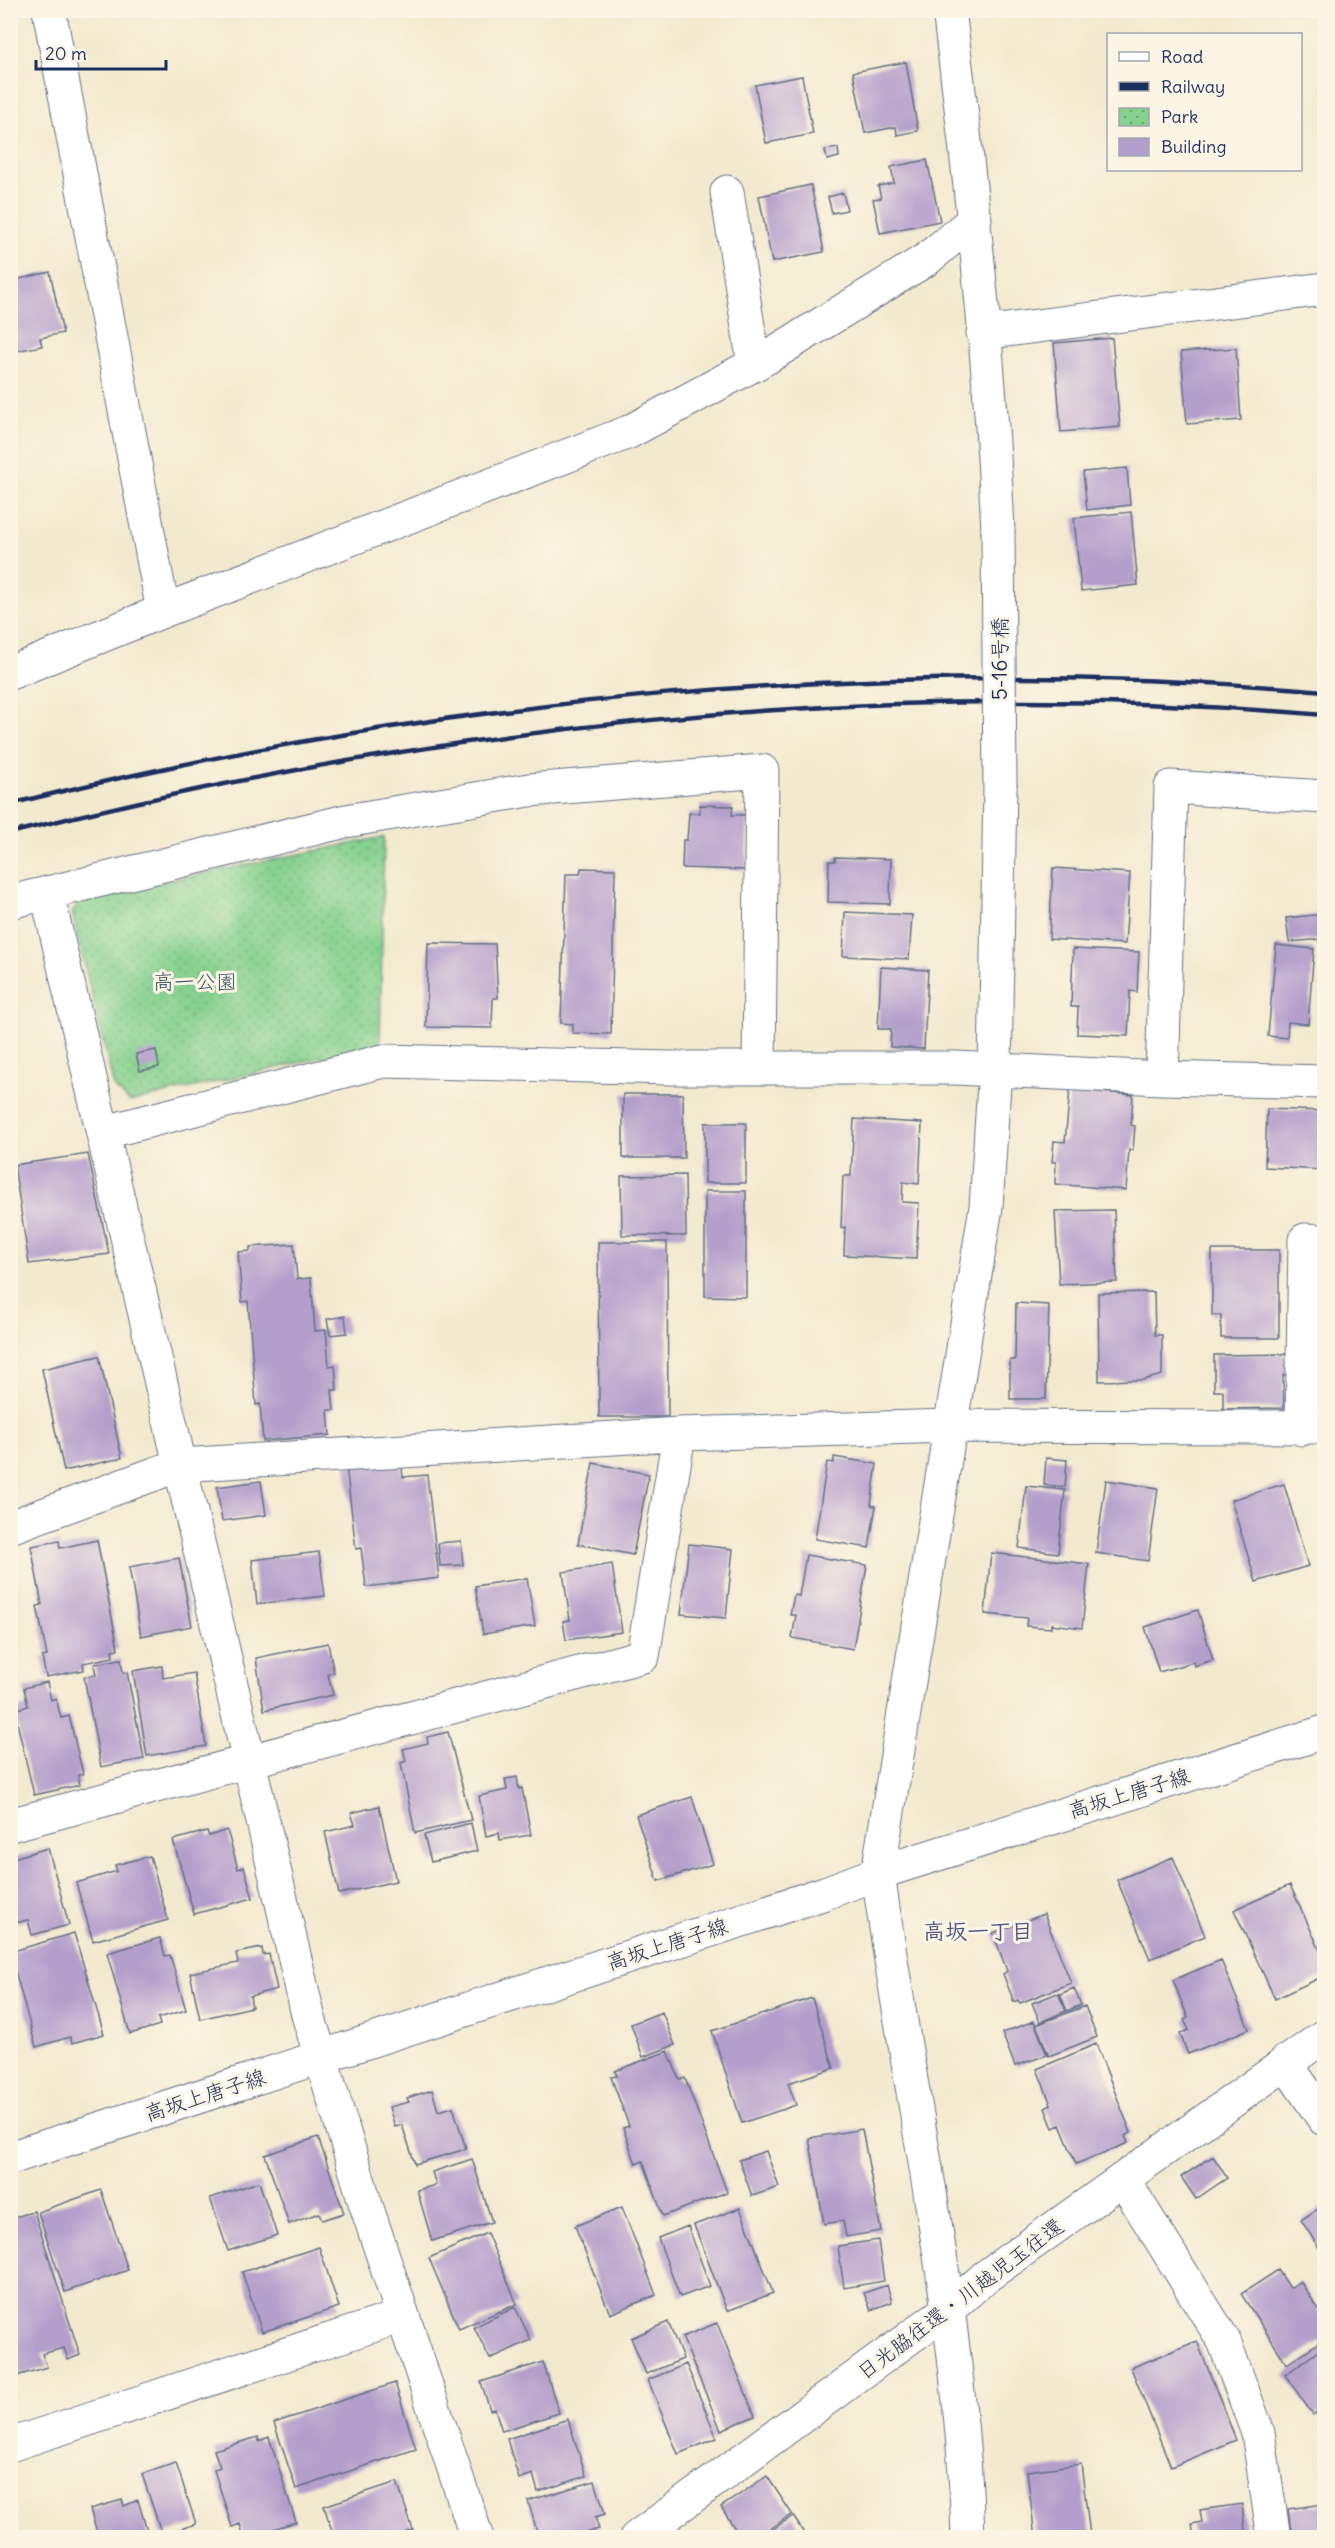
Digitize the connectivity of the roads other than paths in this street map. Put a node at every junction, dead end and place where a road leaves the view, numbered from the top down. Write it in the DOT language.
graph roads {
  1 [pos="49,10"];
  2 [pos="949,10"];
  3 [pos="727,192"];
  4 [pos="975,219"];
  5 [pos="1324,289"];
  6 [pos="983,333"];
  7 [pos="754,365"];
  8 [pos="163,611"];
  9 [pos="10,672"];
  10 [pos="1324,797"];
  11 [pos="47,893"];
  12 [pos="10,902"];
  13 [pos="759,1068"];
  14 [pos="994,1069"];
  15 [pos="1162,1078"];
  16 [pos="1324,1082"];
  17 [pos="105,1132"];
  18 [pos="1324,1242"];
  19 [pos="950,1426"];
  20 [pos="1313,1428"];
  21 [pos="679,1434"];
  22 [pos="179,1465"];
  23 [pos="10,1527"];
  24 [pos="1324,1732"];
  25 [pos="247,1762"];
  26 [pos="10,1825"];
  27 [pos="878,1873"];
  28 [pos="1324,2036"];
  29 [pos="320,2057"];
  30 [pos="1285,2062"];
  31 [pos="1324,2119"];
  32 [pos="10,2158"];
  33 [pos="1123,2179"];
  34 [pos="950,2308"];
  35 [pos="402,2316"];
  36 [pos="10,2445"];
  37 [pos="477,2538"];
  38 [pos="636,2538"];
  39 [pos="968,2538"];
  40 [pos="1274,2538"];
  1 -- 8 [label="street"];
  2 -- 4 [label="street, 5-16号橋"];
  3 -- 7 [label="street"];
  4 -- 6 [label="street, 5-16号橋"];
  4 -- 7 [label="street"];
  5 -- 6 [label="street"];
  6 -- 14 [label="street, 5-16号橋, bridge"];
  7 -- 8 [label="street"];
  8 -- 9 [label="street"];
  10 -- 15 [label="street"];
  11 -- 12 [label="street"];
  11 -- 13 [label="street"];
  11 -- 17 [label="street"];
  13 -- 14 [label="street"];
  13 -- 17 [label="street"];
  14 -- 15 [label="street"];
  14 -- 19 [label="street, 5-16号橋"];
  15 -- 16 [label="street"];
  17 -- 22 [label="street"];
  18 -- 20 [label="street"];
  19 -- 20 [label="street"];
  19 -- 21 [label="street"];
  19 -- 27 [label="street, 5-16号橋"];
  21 -- 22 [label="street"];
  21 -- 25 [label="street"];
  22 -- 23 [label="street"];
  22 -- 25 [label="street"];
  24 -- 27 [label="street, 高坂上唐子線"];
  25 -- 26 [label="street"];
  25 -- 29 [label="street"];
  27 -- 29 [label="street, 高坂上唐子線"];
  27 -- 34 [label="street, 5-16号橋"];
  28 -- 30 [label="street, 日光脇往還・川越児玉往還"];
  29 -- 32 [label="street, 高坂上唐子線"];
  29 -- 35 [label="street"];
  30 -- 31 [label="street"];
  30 -- 33 [label="street, 日光脇往還・川越児玉往還"];
  33 -- 34 [label="street, 日光脇往還・川越児玉往還"];
  33 -- 40 [label="street"];
  34 -- 38 [label="street, 日光脇往還・川越児玉往還"];
  34 -- 39 [label="street, 5-16号橋"];
  35 -- 36 [label="street"];
  35 -- 37 [label="street"];
}
